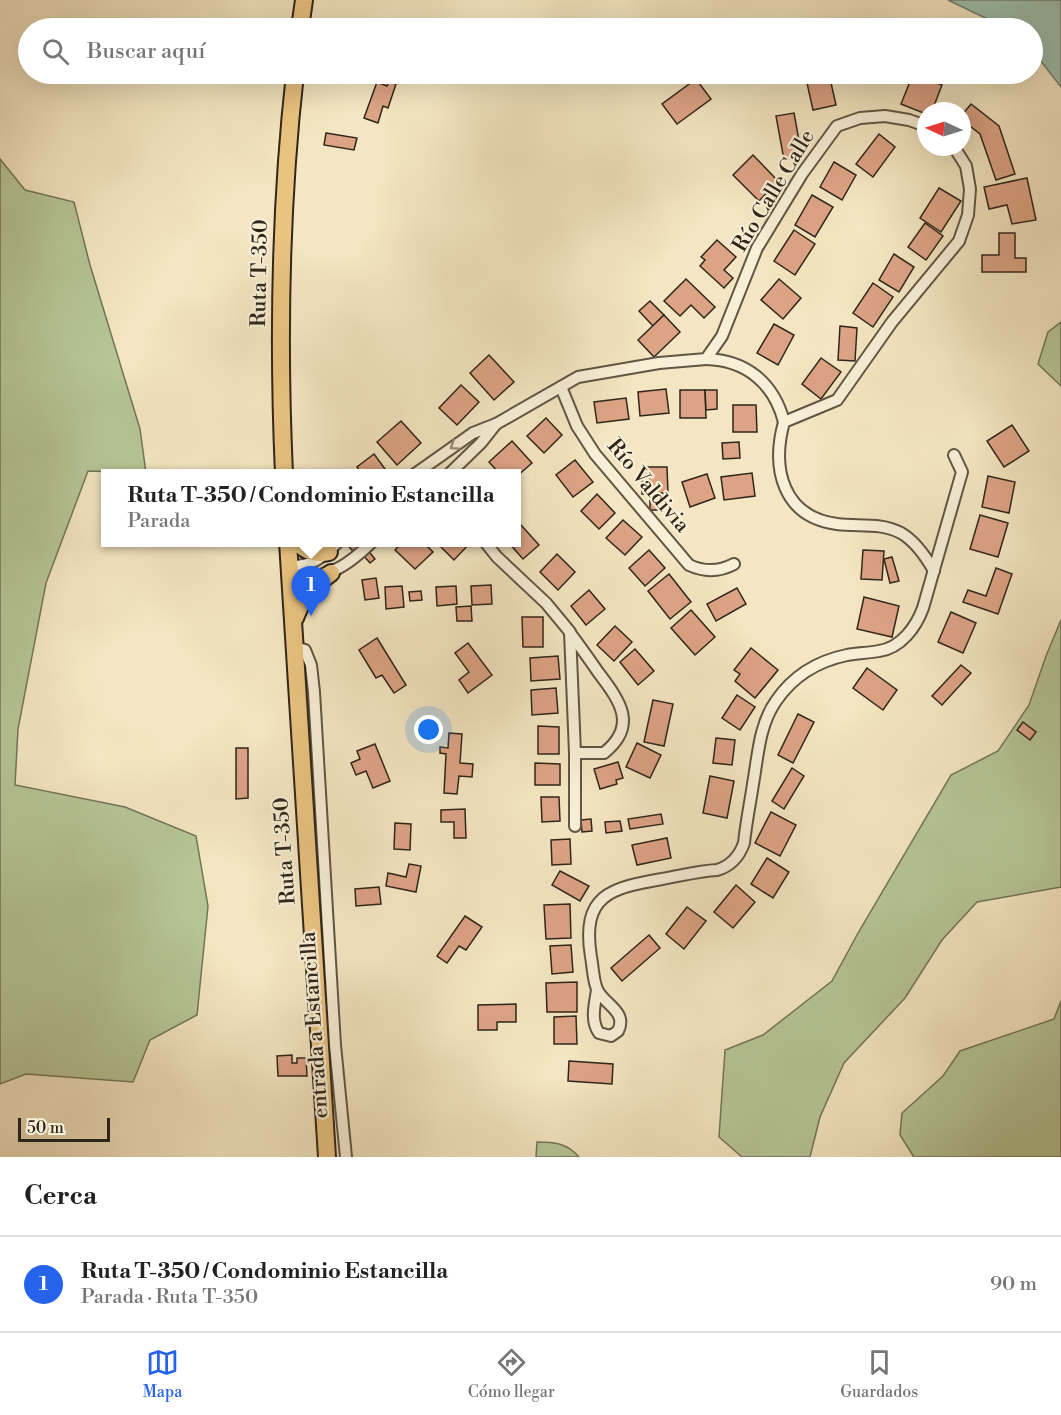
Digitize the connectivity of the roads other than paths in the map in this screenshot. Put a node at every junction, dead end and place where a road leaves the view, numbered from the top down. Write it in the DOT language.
graph roads {
  1 [pos="304,0"];
  2 [pos="301,18"];
  3 [pos="294,84"];
  4 [pos="917,123"];
  5 [pos="960,156"];
  6 [pos="706,359"];
  7 [pos="561,387"];
  8 [pos="784,422"];
  9 [pos="496,424"];
  10 [pos="954,455"];
  11 [pos="284,469"];
  12 [pos="425,469"];
  13 [pos="453,469"];
  14 [pos="288,547"];
  15 [pos="302,547"];
  16 [pos="334,547"];
  17 [pos="367,547"];
  18 [pos="488,547"];
  19 [pos="734,564"];
  20 [pos="934,571"];
  21 [pos="331,573"];
  22 [pos="290,574"];
  23 [pos="293,625"];
  24 [pos="570,632"];
  25 [pos="295,646"];
  26 [pos="575,753"];
  27 [pos="575,826"];
  28 [pos="597,990"];
  29 [pos="326,1139"];
  30 [pos="344,1144"];
  31 [pos="327,1157"];
  32 [pos="346,1157"];
  1 -- 2 [label="main road"];
  3 -- 11 [label="main road, Ruta T-350"];
  4 -- 6 [label="street, Río Calle Calle"];
  5 -- 8 [label="street"];
  6 -- 7 [label="street"];
  6 -- 8 [label="street"];
  7 -- 9 [label="street"];
  7 -- 19 [label="street, Río Valdivia"];
  8 -- 20 [label="street"];
  9 -- 12 [label="street, one-way"];
  9 -- 13 [label="street"];
  10 -- 20 [label="street"];
  14 -- 22 [label="main road, Ruta T-350"];
  15 -- 16 [label="main road"];
  16 -- 22 [label="street"];
  17 -- 21 [label="street"];
  18 -- 24 [label="street"];
  20 -- 28 [label="street"];
  21 -- 22 [label="street"];
  21 -- 23 [label="main road"];
  22 -- 23 [label="main road, Ruta T-350"];
  23 -- 25 [label="main road, Ruta T-350"];
  24 -- 26 [label="street"];
  24 -- 26 [label="street"];
  25 -- 29 [label="main road, Ruta T-350"];
  25 -- 30 [label="street, entrada a Estancilla"];
  26 -- 27 [label="street"];
  29 -- 30 [label="street"];
  29 -- 31 [label="main road, Ruta T-350"];
  30 -- 32 [label="street, entrada a Estancilla"];
}
